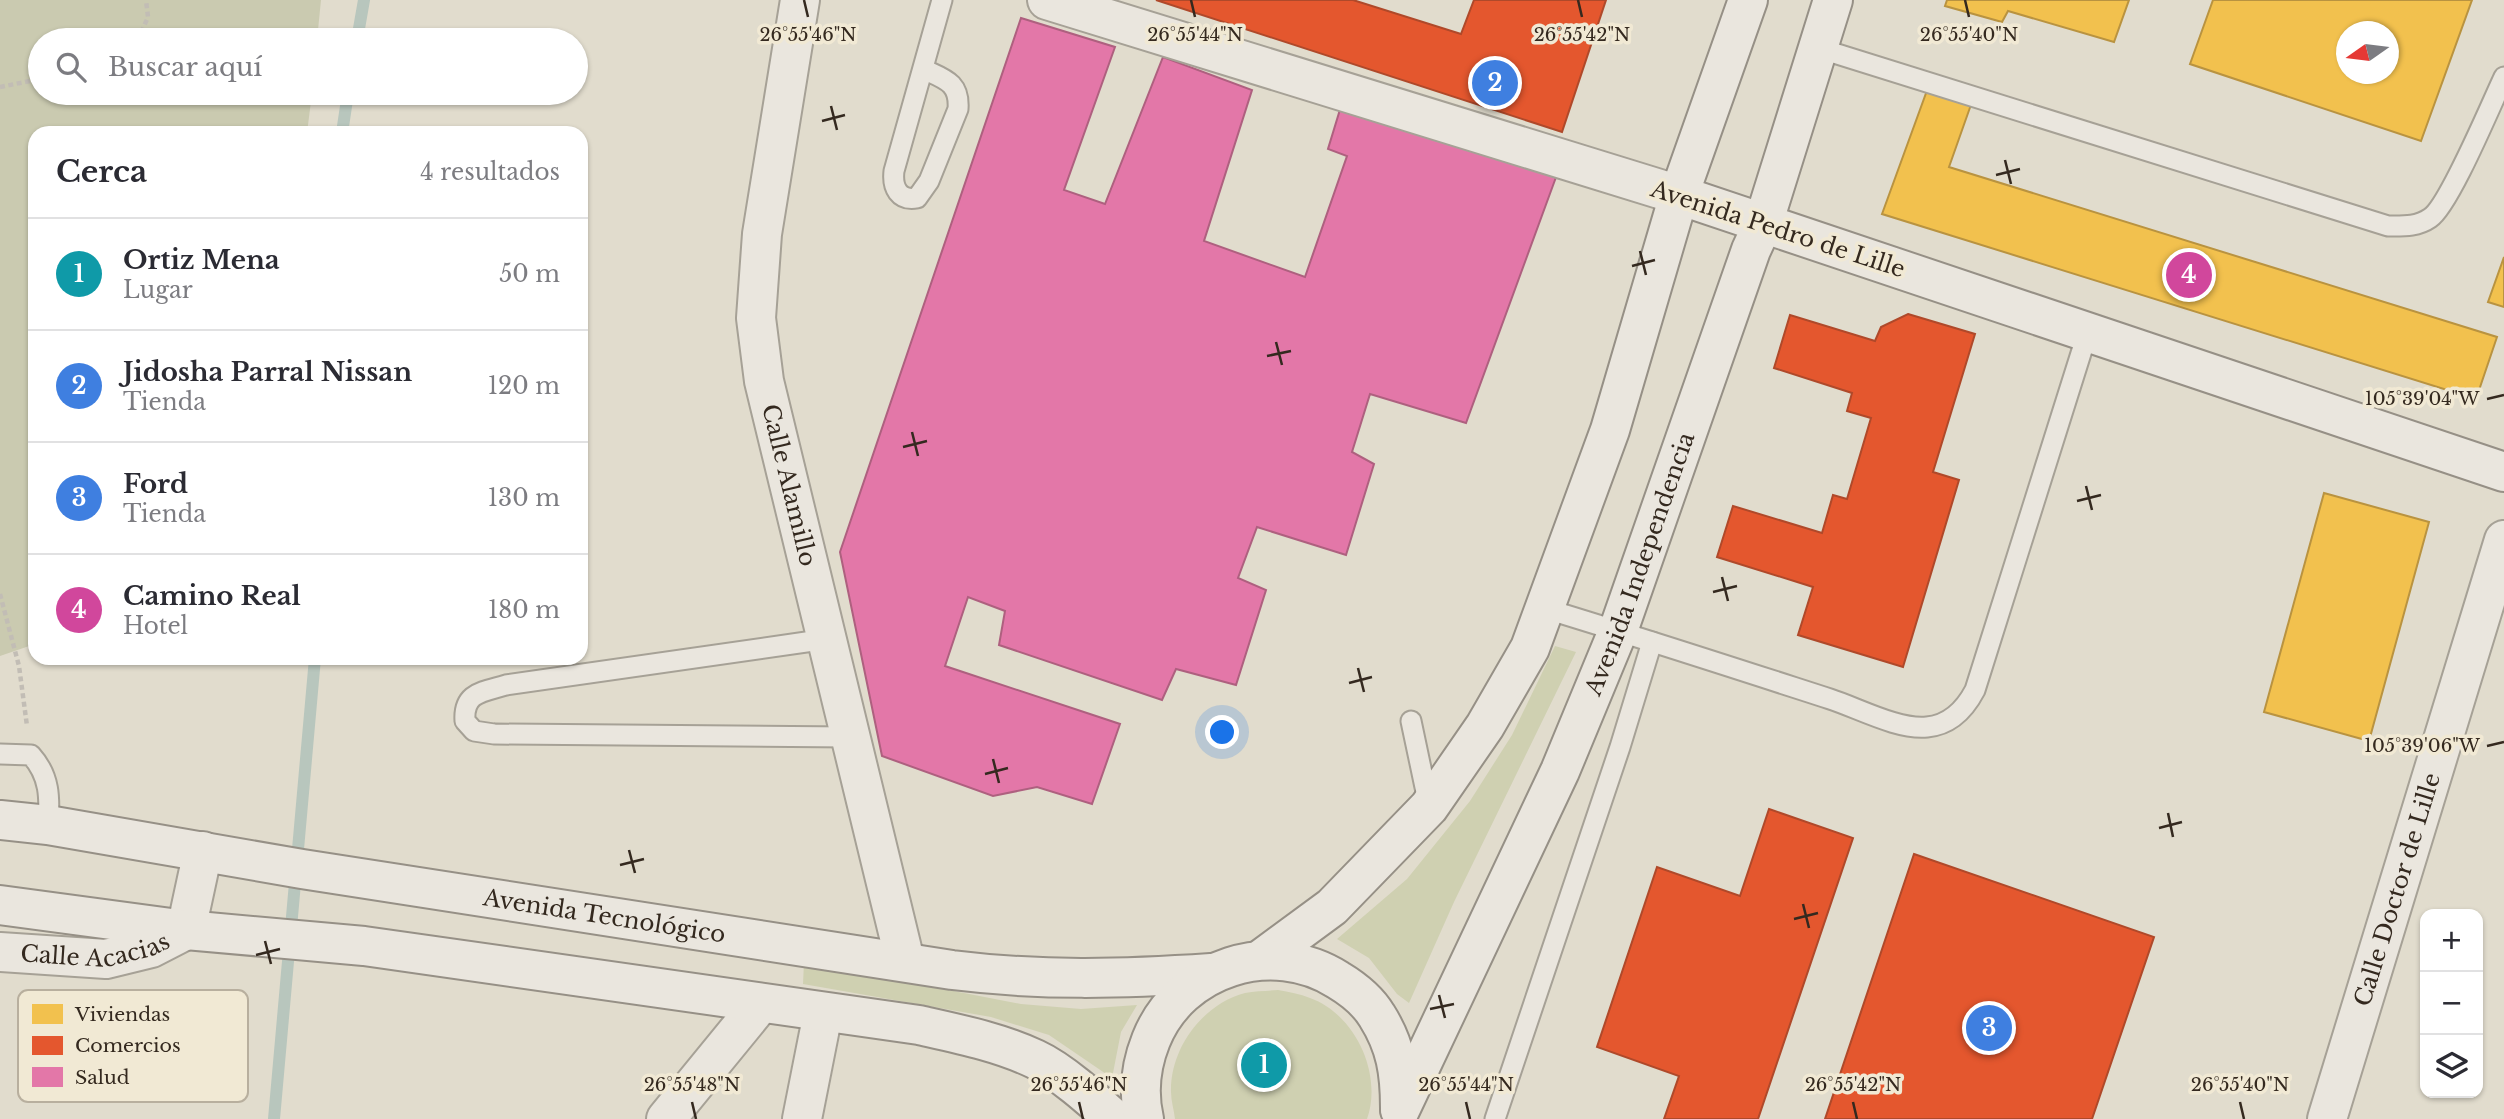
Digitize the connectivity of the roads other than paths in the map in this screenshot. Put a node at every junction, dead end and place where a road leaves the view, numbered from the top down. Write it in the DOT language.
graph roads {
  1 [pos="800,0"];
  2 [pos="942,0"];
  3 [pos="1046,0"];
  4 [pos="1748,0"];
  5 [pos="1833,0"];
  6 [pos="1818,48"];
  7 [pos="923,69"];
  8 [pos="2504,77"];
  9 [pos="1679,195"];
  10 [pos="1763,225"];
  11 [pos="2088,331"];
  12 [pos="2504,472"];
  13 [pos="2504,540"];
  14 [pos="1543,608"];
  15 [pos="1635,636"];
  16 [pos="827,639"];
  17 [pos="1411,721"];
  18 [pos="850,737"];
  19 [pos="0,754"];
  20 [pos="1429,807"];
  21 [pos="0,820"];
  22 [pos="48,825"];
  23 [pos="203,851"];
  24 [pos="0,905"];
  25 [pos="186,930"];
  26 [pos="0,952"];
  27 [pos="1260,960"];
  28 [pos="905,961"];
  29 [pos="1212,973"];
  30 [pos="760,1004"];
  31 [pos="823,1013"];
  32 [pos="1399,1114"];
  33 [pos="666,1119"];
  34 [pos="803,1119"];
  35 [pos="1114,1119"];
  36 [pos="1144,1119"];
  37 [pos="1495,1119"];
  38 [pos="2327,1119"];
  1 -- 16 [label="main road, Calle Alamillo"];
  2 -- 7 [label="lane"];
  3 -- 9 [label="main road, Avenida Pedro de Lille"];
  4 -- 9 [label="main road"];
  5 -- 6 [label="main road, Avenida Independencia"];
  6 -- 8 [label="lane"];
  6 -- 10 [label="main road, Avenida Independencia"];
  7 -- 7 [label="lane"];
  9 -- 10 [label="main road, Avenida Pedro de Lille"];
  9 -- 14 [label="main road"];
  10 -- 11 [label="main road, Avenida Pedro de Lille"];
  10 -- 15 [label="main road, Avenida Independencia"];
  11 -- 12 [label="main road, Avenida Pedro de Lille"];
  11 -- 15 [label="lane"];
  13 -- 38 [label="main road, Calle Doctor de Lille"];
  14 -- 15 [label="lane"];
  14 -- 20 [label="main road"];
  15 -- 32 [label="main road, Avenida Independencia"];
  15 -- 37 [label="lane, Avenida Independencia"];
  16 -- 18 [label="main road, Calle Alamillo"];
  16 -- 18 [label="lane"];
  17 -- 20 [label="lane"];
  18 -- 28 [label="main road, Calle Alamillo"];
  19 -- 22 [label="lane"];
  20 -- 27 [label="main road"];
  21 -- 22 [label="main road, Avenida Tecnológico"];
  22 -- 23 [label="main road, Avenida Tecnológico"];
  23 -- 25 [label="main road"];
  23 -- 28 [label="main road, Avenida Tecnológico"];
  24 -- 25 [label="main road"];
  25 -- 26 [label="main road, Calle Acacias"];
  25 -- 30 [label="main road"];
  27 -- 29 [label="main road"];
  27 -- 32 [label="main road"];
  28 -- 29 [label="main road, Avenida Tecnológico"];
  29 -- 36 [label="main road"];
  30 -- 31 [label="main road"];
  30 -- 33 [label="main road"];
  31 -- 34 [label="main road"];
  31 -- 35 [label="main road"];
}
